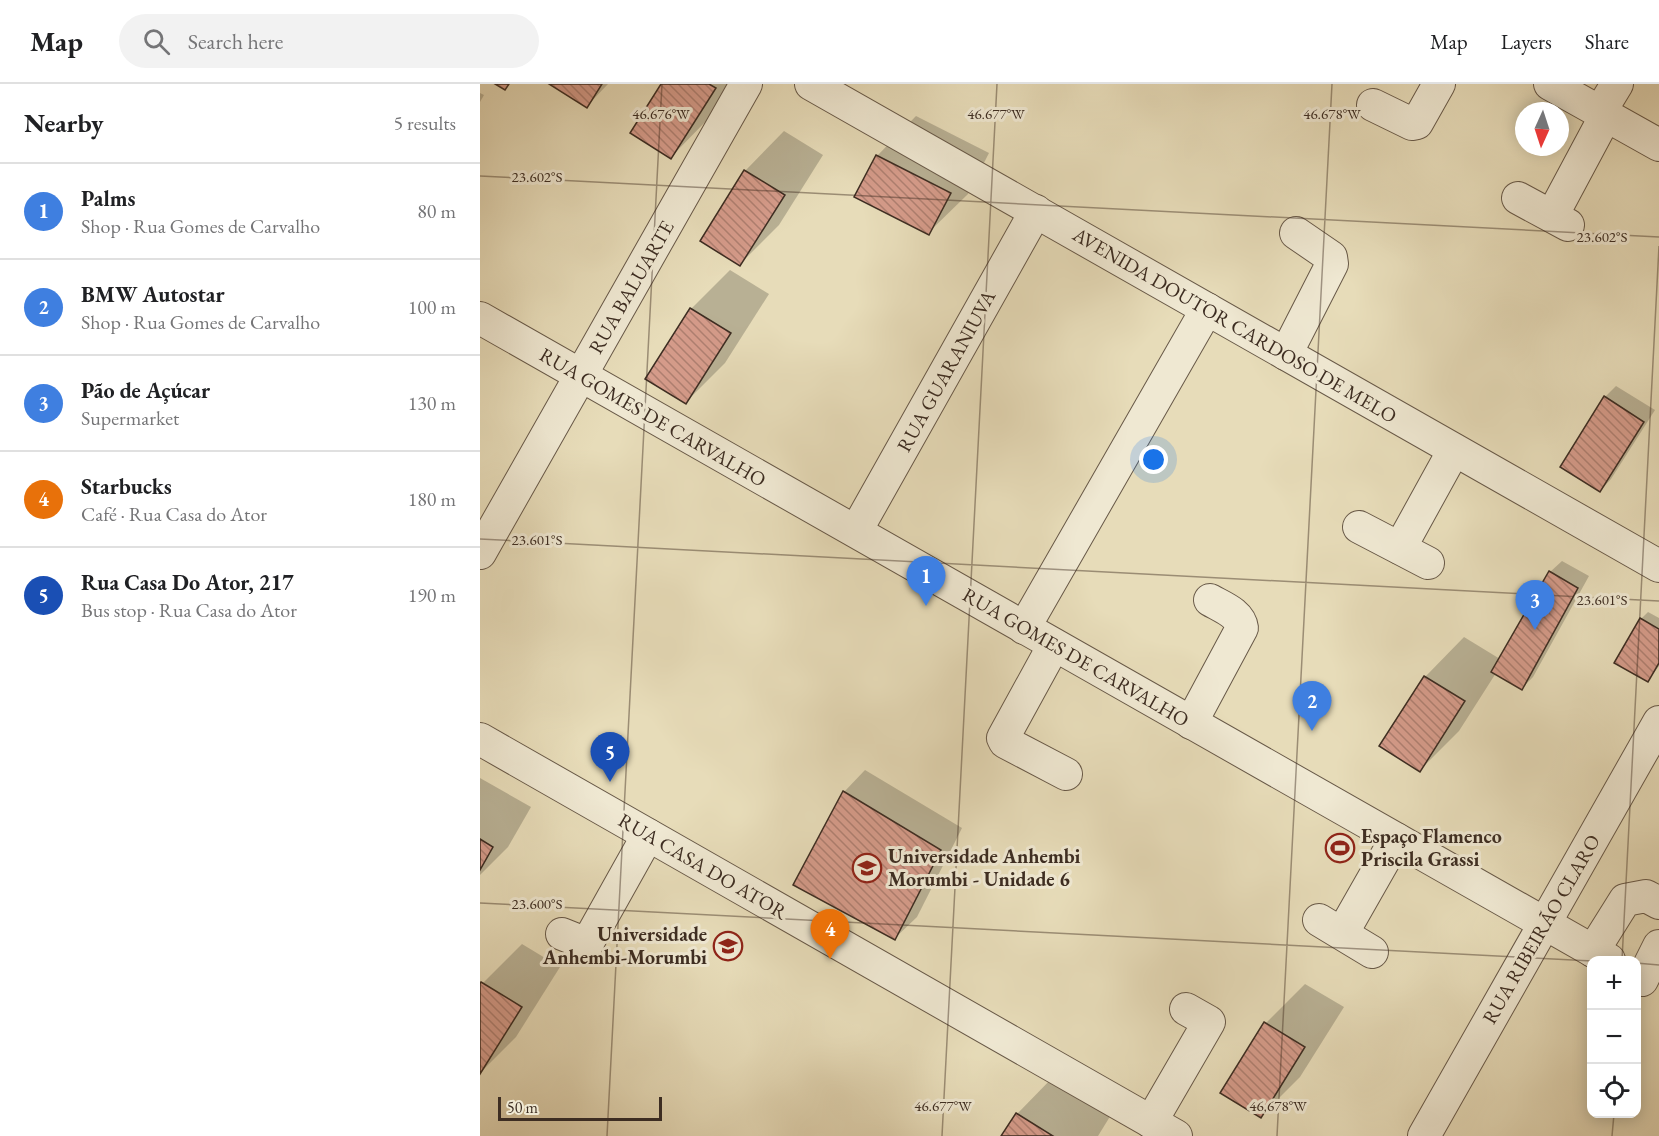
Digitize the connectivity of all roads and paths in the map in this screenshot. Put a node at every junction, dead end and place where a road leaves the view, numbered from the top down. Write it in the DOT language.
graph roads {
  1 [pos="746,84"];
  2 [pos="812,84"];
  3 [pos="1439,84"];
  4 [pos="1550,84"];
  5 [pos="1617,84"];
  6 [pos="1372,105"];
  7 [pos="1603,114"];
  8 [pos="1659,146"];
  9 [pos="1518,198"];
  10 [pos="1036,211"];
  11 [pos="1296,233"];
  12 [pos="1207,309"];
  13 [pos="480,318"];
  14 [pos="1286,354"];
  15 [pos="581,376"];
  16 [pos="1454,450"];
  17 [pos="1359,527"];
  18 [pos="856,531"];
  19 [pos="1400,548"];
  20 [pos="480,553"];
  21 [pos="1428,563"];
  22 [pos="1659,566"];
  23 [pos="1210,600"];
  24 [pos="1024,628"];
  25 [pos="1054,645"];
  26 [pos="1659,722"];
  27 [pos="1191,723"];
  28 [pos="480,739"];
  29 [pos="1066,774"];
  30 [pos="648,835"];
  31 [pos="1396,839"];
  32 [pos="1659,903"];
  33 [pos="1545,923"];
  34 [pos="562,934"];
  35 [pos="1659,946"];
  36 [pos="1372,952"];
  37 [pos="1601,956"];
  38 [pos="1646,982"];
  39 [pos="1186,1009"];
  40 [pos="1164,1129"];
  41 [pos="1424,1136"];
  1 -- 15 [label="street, RUA BALUARTE"];
  2 -- 10 [label="street, AVENIDA DOUTOR CARDOSO DE MELO"];
  3 -- 6 [label="street"];
  4 -- 7 [label="street"];
  5 -- 7 [label="street"];
  7 -- 8 [label="street"];
  7 -- 9 [label="street"];
  10 -- 12 [label="street, AVENIDA DOUTOR CARDOSO DE MELO"];
  10 -- 18 [label="street, RUA GUARANIUVA"];
  11 -- 14 [label="street"];
  12 -- 14 [label="street, AVENIDA DOUTOR CARDOSO DE MELO"];
  12 -- 24 [label="street"];
  13 -- 15 [label="street, RUA GOMES DE CARVALHO"];
  14 -- 16 [label="street, AVENIDA DOUTOR CARDOSO DE MELO"];
  15 -- 18 [label="street, RUA GOMES DE CARVALHO"];
  15 -- 20 [label="street, RUA BALUARTE"];
  16 -- 19 [label="street"];
  16 -- 22 [label="street, AVENIDA DOUTOR CARDOSO DE MELO"];
  17 -- 19 [label="street"];
  18 -- 24 [label="street, RUA GOMES DE CARVALHO"];
  19 -- 21 [label="street"];
  23 -- 27 [label="street"];
  24 -- 25 [label="street, RUA GOMES DE CARVALHO"];
  25 -- 27 [label="street, RUA GOMES DE CARVALHO"];
  25 -- 29 [label="street"];
  26 -- 33 [label="street, RUA RIBEIRÃO CLARO"];
  27 -- 31 [label="street, RUA GOMES DE CARVALHO"];
  28 -- 30 [label="street, RUA CASA DO ATOR"];
  30 -- 34 [label="street"];
  30 -- 40 [label="street, RUA CASA DO ATOR"];
  31 -- 33 [label="street, RUA GOMES DE CARVALHO"];
  31 -- 36 [label="street"];
  32 -- 37 [label="street"];
  33 -- 37 [label="street, RUA GOMES DE CARVALHO"];
  33 -- 41 [label="street, RUA RIBEIRÃO CLARO"];
  35 -- 38 [label="street"];
  39 -- 40 [label="street"];
}
